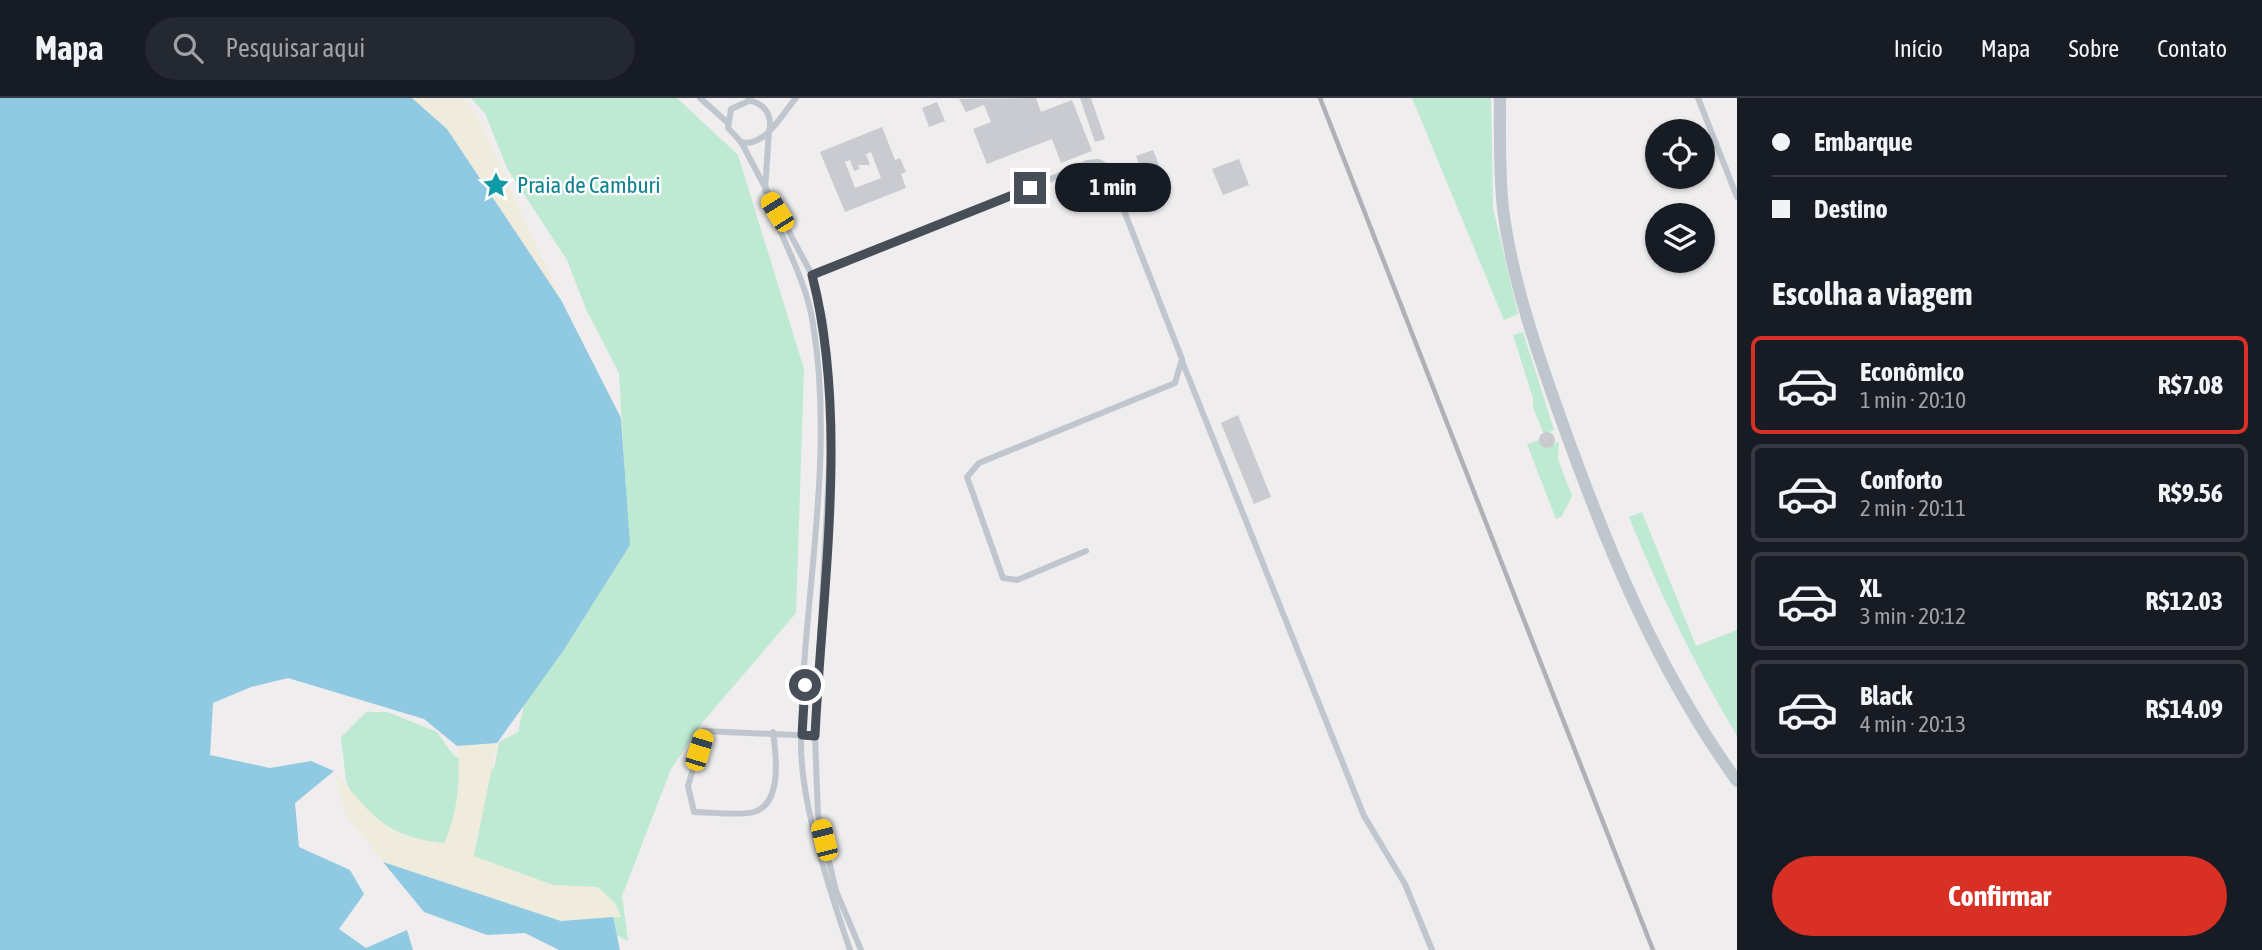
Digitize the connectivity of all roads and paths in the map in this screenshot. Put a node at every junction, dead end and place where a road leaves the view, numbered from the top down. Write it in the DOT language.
graph roads {
  1 [pos="700,98"];
  2 [pos="740,98"];
  3 [pos="764,98"];
  4 [pos="796,98"];
  5 [pos="1500,98"];
  6 [pos="1699,98"];
  7 [pos="752,101"];
  8 [pos="727,122"];
  9 [pos="769,129"];
  10 [pos="741,142"];
  11 [pos="765,191"];
  12 [pos="1737,197"];
  13 [pos="812,275"];
  14 [pos="1182,359"];
  15 [pos="1086,551"];
  16 [pos="773,732"];
  17 [pos="802,735"];
  18 [pos="815,736"];
  19 [pos="1737,781"];
  20 [pos="850,950"];
  21 [pos="861,950"];
  22 [pos="1432,950"];
  1 -- 8 [label="lane"];
  2 -- 7 [label="lane"];
  3 -- 7 [label="lane"];
  4 -- 9 [label="lane"];
  5 -- 19 [label="street"];
  6 -- 12 [label="lane"];
  7 -- 8 [label="lane"];
  7 -- 9 [label="lane"];
  8 -- 10 [label="lane"];
  9 -- 10 [label="lane"];
  9 -- 11 [label="lane"];
  10 -- 11 [label="lane"];
  11 -- 13 [label="lane"];
  11 -- 17 [label="lane"];
  13 -- 14 [label="lane"];
  13 -- 18 [label="lane"];
  14 -- 15 [label="lane"];
  14 -- 22 [label="lane"];
  16 -- 16 [label="lane"];
  16 -- 17 [label="lane"];
  17 -- 18 [label="lane"];
  17 -- 20 [label="lane"];
  18 -- 21 [label="lane"];
}
